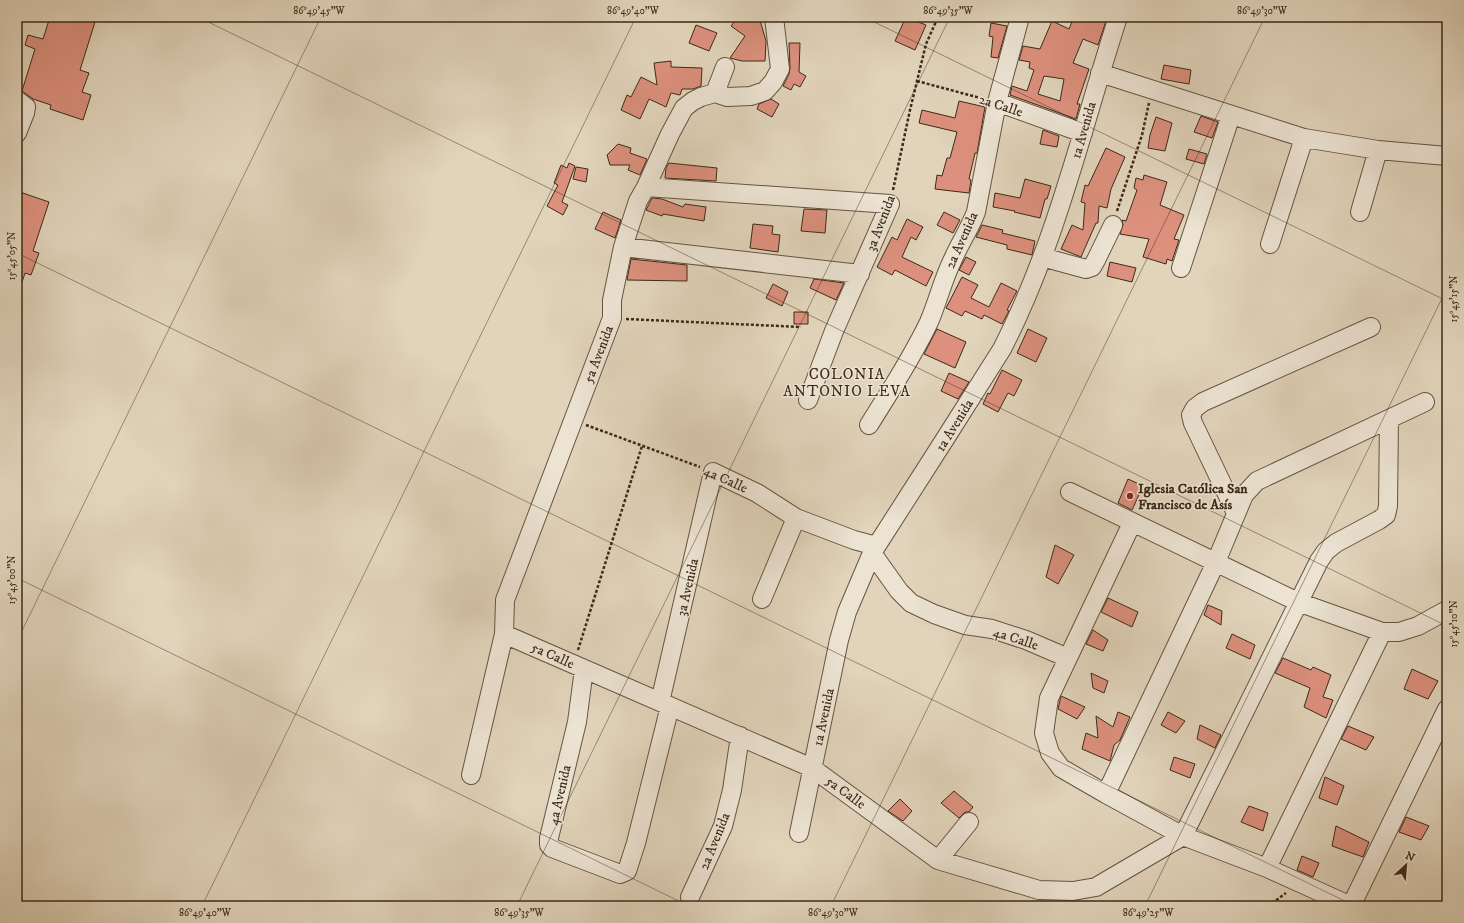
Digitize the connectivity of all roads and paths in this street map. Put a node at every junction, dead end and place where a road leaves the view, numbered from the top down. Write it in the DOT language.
graph roads {
  1 [pos="774,17"];
  2 [pos="938,17"];
  3 [pos="1020,17"];
  4 [pos="1118,17"];
  5 [pos="724,67"];
  6 [pos="1100,73"];
  7 [pos="917,81"];
  8 [pos="1152,89"];
  9 [pos="715,93"];
  10 [pos="997,102"];
  11 [pos="21,104"];
  12 [pos="1231,115"];
  13 [pos="17,133"];
  14 [pos="1083,133"];
  15 [pos="1304,138"];
  16 [pos="1378,150"];
  17 [pos="1447,156"];
  18 [pos="646,187"];
  19 [pos="890,204"];
  20 [pos="1360,212"];
  21 [pos="1113,226"];
  22 [pos="1270,244"];
  23 [pos="623,247"];
  24 [pos="1042,257"];
  25 [pos="1181,268"];
  26 [pos="860,274"];
  27 [pos="612,318"];
  28 [pos="800,327"];
  29 [pos="1371,327"];
  30 [pos="808,400"];
  31 [pos="1425,402"];
  32 [pos="1388,419"];
  33 [pos="573,420"];
  34 [pos="869,425"];
  35 [pos="642,446"];
  36 [pos="713,472"];
  37 [pos="1070,492"];
  38 [pos="1236,513"];
  39 [pos="796,518"];
  40 [pos="1132,523"];
  41 [pos="874,549"];
  42 [pos="1216,562"];
  43 [pos="762,599"];
  44 [pos="1298,602"];
  45 [pos="1447,610"];
  46 [pos="1382,632"];
  47 [pos="504,634"];
  48 [pos="1068,658"];
  49 [pos="579,667"];
  50 [pos="665,704"];
  51 [pos="1447,709"];
  52 [pos="740,736"];
  53 [pos="812,768"];
  54 [pos="471,774"];
  55 [pos="1106,794"];
  56 [pos="969,822"];
  57 [pos="799,833"];
  58 [pos="1183,836"];
  59 [pos="938,860"];
  60 [pos="1267,868"];
  61 [pos="620,874"];
  62 [pos="1299,883"];
  63 [pos="690,897"];
  64 [pos="1268,906"];
  65 [pos="1351,906"];
  1 -- 9 [label="street"];
  2 -- 7 [label="path, 3a Avenida"];
  3 -- 10 [label="street, 2a Avenida"];
  4 -- 6 [label="street, 1a Avenida"];
  5 -- 9 [label="street"];
  6 -- 8 [label="street"];
  6 -- 14 [label="street, 1a Avenida"];
  7 -- 10 [label="path, 2a Calle"];
  7 -- 19 [label="path, 3a Avenida"];
  8 -- 12 [label="street"];
  8 -- 21 [label="path"];
  9 -- 18 [label="street, 5a Avenida"];
  10 -- 14 [label="street, 2a Calle"];
  10 -- 34 [label="street, 2a Avenida"];
  11 -- 13 [label="street"];
  12 -- 15 [label="street"];
  12 -- 25 [label="street"];
  14 -- 24 [label="street, 1a Avenida"];
  15 -- 16 [label="street"];
  15 -- 22 [label="street"];
  16 -- 17 [label="street"];
  16 -- 20 [label="street"];
  18 -- 19 [label="street"];
  18 -- 23 [label="street, 5a Avenida"];
  19 -- 26 [label="street, 3a Avenida"];
  21 -- 24 [label="street"];
  23 -- 26 [label="street"];
  23 -- 27 [label="street, 5a Avenida"];
  24 -- 41 [label="street, 1a Avenida"];
  26 -- 30 [label="street, 3a Avenida"];
  27 -- 28 [label="path"];
  27 -- 33 [label="street, 5a Avenida"];
  29 -- 38 [label="street"];
  31 -- 32 [label="street"];
  32 -- 38 [label="street"];
  32 -- 44 [label="street"];
  33 -- 35 [label="path, 4a Calle"];
  33 -- 47 [label="street, 5a Avenida"];
  35 -- 36 [label="path, 4a Calle"];
  35 -- 49 [label="path"];
  36 -- 39 [label="street, 4a Calle"];
  36 -- 50 [label="street, 3a Avenida"];
  37 -- 40 [label="street"];
  38 -- 42 [label="street"];
  39 -- 41 [label="street, 4a Calle"];
  39 -- 43 [label="street"];
  40 -- 42 [label="street"];
  40 -- 48 [label="street"];
  41 -- 48 [label="street, 4a Calle"];
  41 -- 53 [label="street, 1a Avenida"];
  42 -- 44 [label="street"];
  42 -- 55 [label="street"];
  44 -- 46 [label="street"];
  44 -- 58 [label="street"];
  45 -- 46 [label="street"];
  46 -- 60 [label="street"];
  47 -- 49 [label="street, 5a Calle"];
  47 -- 54 [label="street, 5a Avenida"];
  48 -- 55 [label="street"];
  49 -- 50 [label="street, 5a Calle"];
  49 -- 61 [label="street, 4a Avenida"];
  50 -- 52 [label="street, 5a Calle"];
  50 -- 61 [label="street, 3a Avenida"];
  51 -- 65 [label="street"];
  52 -- 53 [label="street, 5a Calle"];
  52 -- 63 [label="street, 2a Avenida"];
  53 -- 57 [label="street, 1a Avenida"];
  53 -- 59 [label="street, 5a Calle"];
  55 -- 58 [label="street"];
  56 -- 59 [label="street"];
  58 -- 59 [label="street, 5a Calle"];
  58 -- 60 [label="street"];
  60 -- 62 [label="street"];
  62 -- 64 [label="path"];
  62 -- 65 [label="street"];
}
